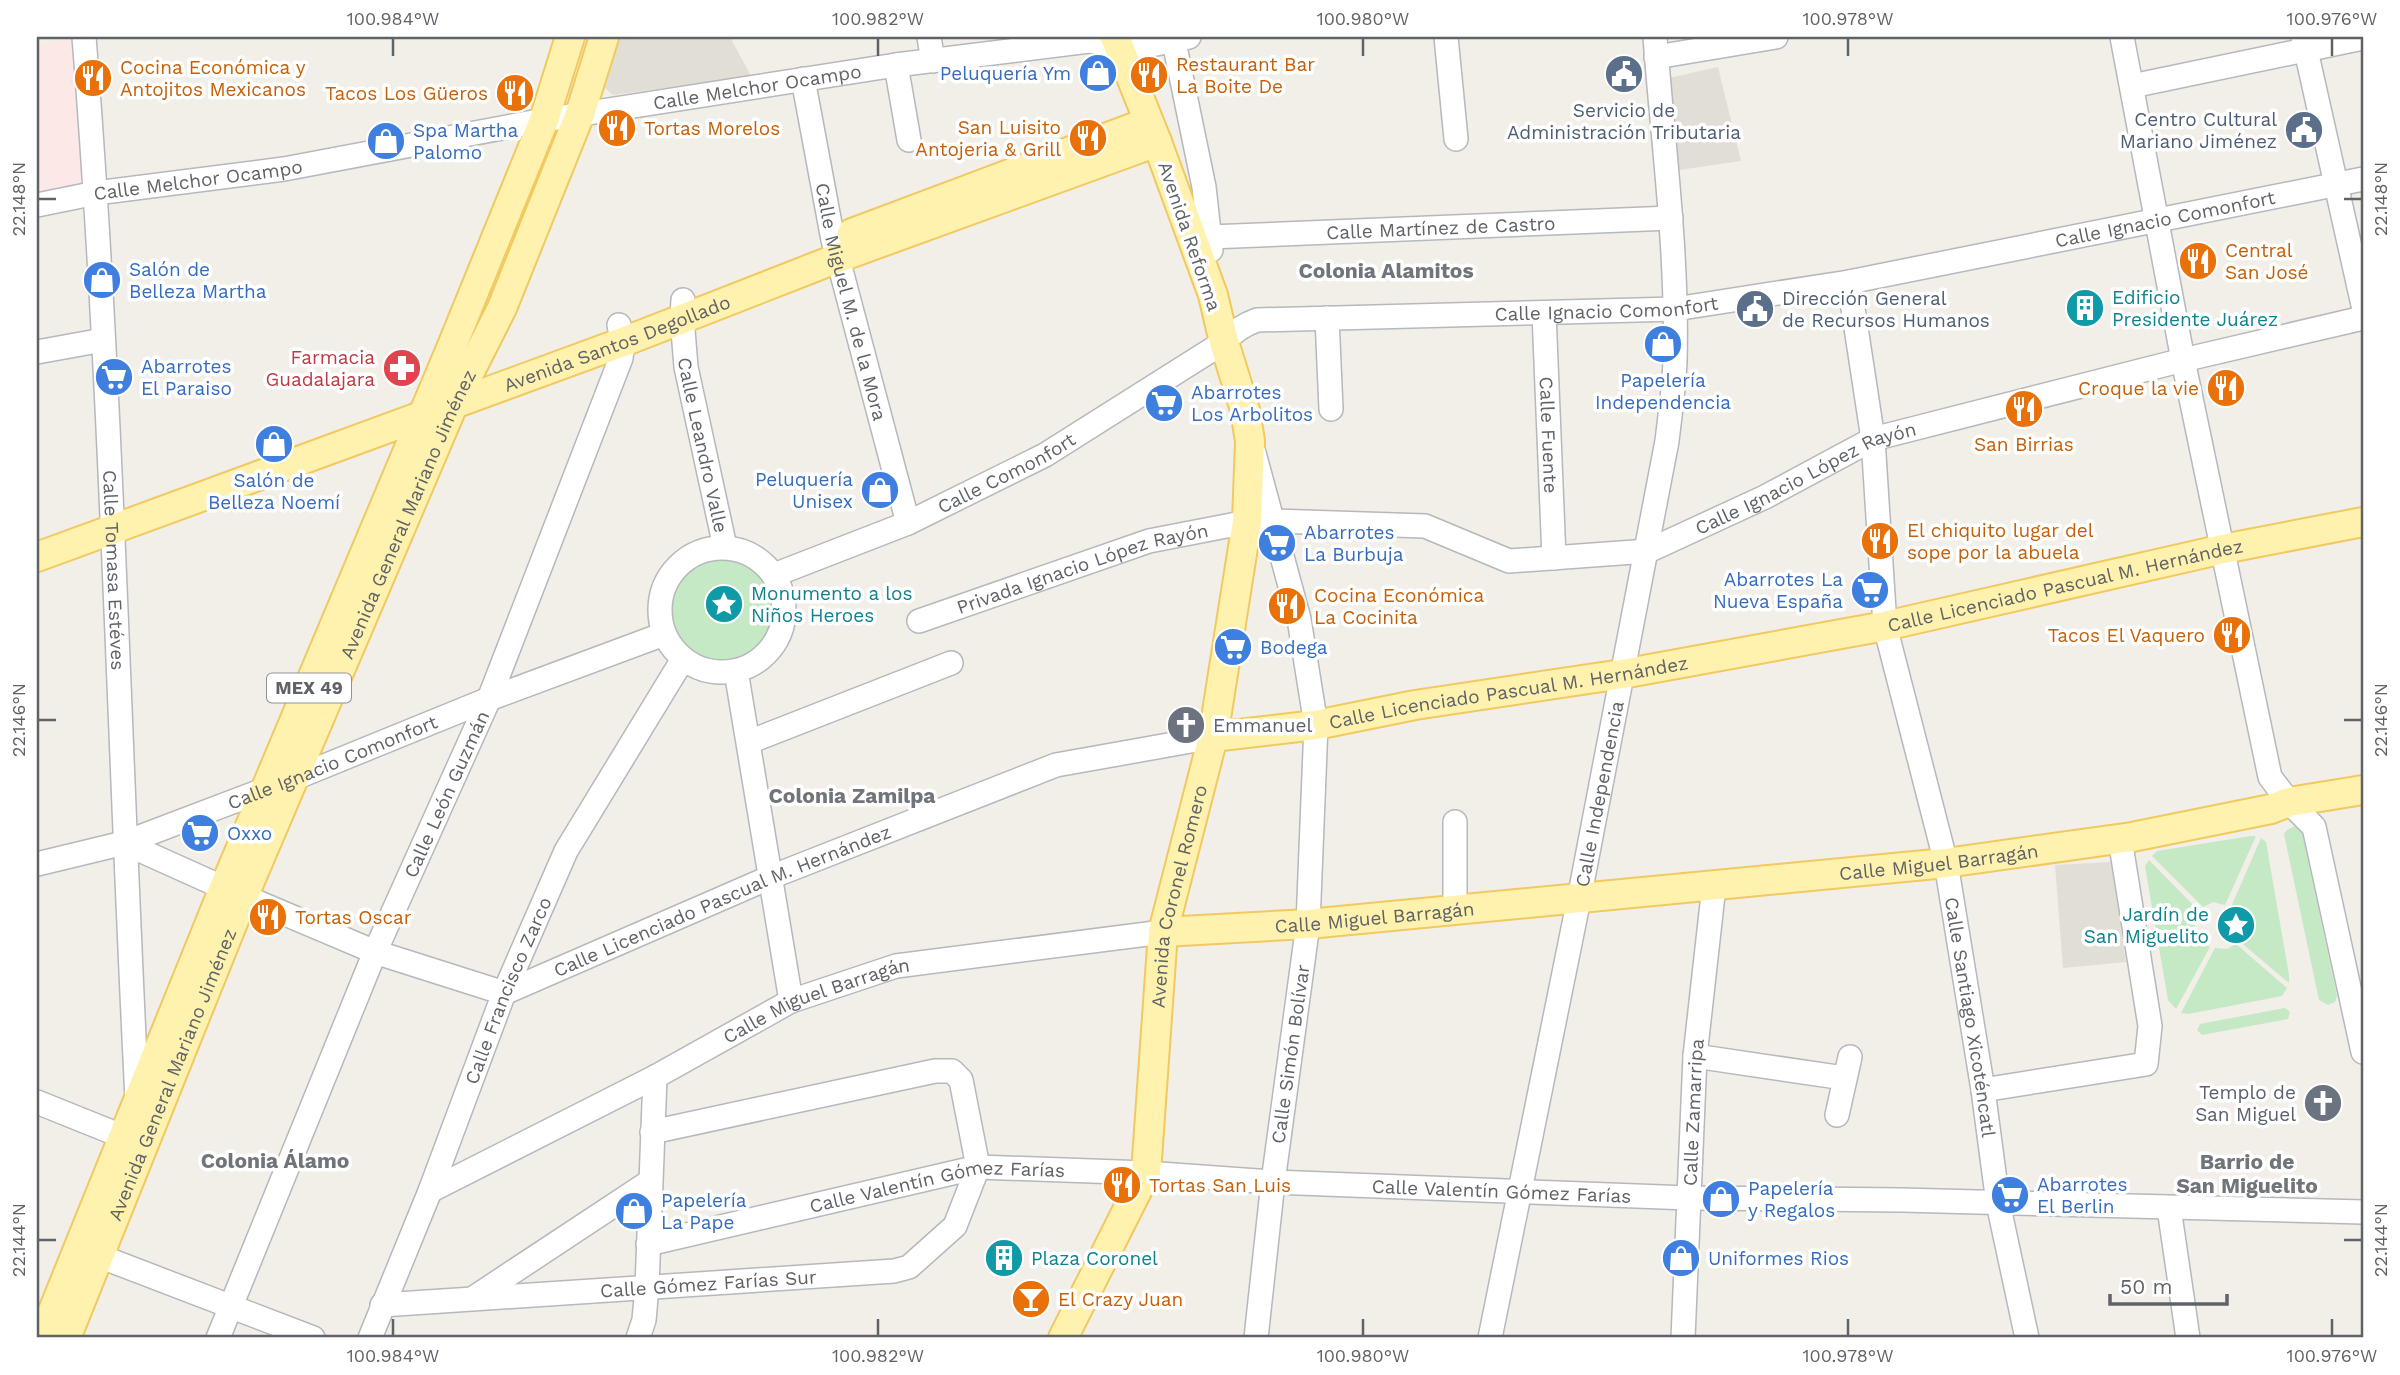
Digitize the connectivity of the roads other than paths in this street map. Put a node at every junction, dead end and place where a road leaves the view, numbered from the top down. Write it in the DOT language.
graph roads {
  1 [pos="83,37"];
  2 [pos="570,37"];
  3 [pos="929,37"];
  4 [pos="1446,37"];
  5 [pos="1776,37"];
  6 [pos="2122,37"];
  7 [pos="1178,38"];
  8 [pos="2363,38"];
  9 [pos="596,39"];
  10 [pos="1117,41"];
  11 [pos="2304,44"];
  12 [pos="1656,47"];
  13 [pos="933,61"];
  14 [pos="896,65"];
  15 [pos="803,79"];
  16 [pos="2132,86"];
  17 [pos="580,114"];
  18 [pos="544,120"];
  19 [pos="1153,132"];
  20 [pos="1456,139"];
  21 [pos="909,140"];
  22 [pos="2363,179"];
  23 [pos="2335,185"];
  24 [pos="96,193"];
  25 [pos="37,205"];
  26 [pos="1671,218"];
  27 [pos="2157,222"];
  28 [pos="1210,237"];
  29 [pos="836,249"];
  30 [pos="1849,282"];
  31 [pos="1213,295"];
  32 [pos="2363,305"];
  33 [pos="683,309"];
  34 [pos="1675,309"];
  35 [pos="1544,313"];
  36 [pos="1327,318"];
  37 [pos="2363,318"];
  38 [pos="621,333"];
  39 [pos="103,340"];
  40 [pos="1224,342"];
  41 [pos="37,352"];
  42 [pos="2183,360"];
  43 [pos="442,400"];
  44 [pos="1331,409"];
  45 [pos="1873,439"];
  46 [pos="1251,441"];
  47 [pos="113,519"];
  48 [pos="1260,522"];
  49 [pos="2363,522"];
  50 [pos="908,523"];
  51 [pos="37,539"];
  52 [pos="725,547"];
  53 [pos="2222,549"];
  54 [pos="1648,551"];
  55 [pos="37,557"];
  56 [pos="1554,558"];
  57 [pos="774,575"];
  58 [pos="919,621"];
  59 [pos="1885,626"];
  60 [pos="664,634"];
  61 [pos="682,659"];
  62 [pos="951,663"];
  63 [pos="736,671"];
  64 [pos="1622,674"];
  65 [pos="489,699"];
  66 [pos="1316,725"];
  67 [pos="1213,737"];
  68 [pos="749,743"];
  69 [pos="295,778"];
  70 [pos="268,789"];
  71 [pos="2363,790"];
  72 [pos="2289,802"];
  73 [pos="1455,822"];
  74 [pos="2120,839"];
  75 [pos="124,843"];
  76 [pos="1947,863"];
  77 [pos="37,864"];
  78 [pos="771,877"];
  79 [pos="1714,886"];
  80 [pos="234,892"];
  81 [pos="1579,899"];
  82 [pos="1455,911"];
  83 [pos="1308,924"];
  84 [pos="1163,932"];
  85 [pos="375,952"];
  86 [pos="504,993"];
  87 [pos="791,1001"];
  88 [pos="2359,1010"];
  89 [pos="2363,1052"];
  90 [pos="1695,1056"];
  91 [pos="655,1077"];
  92 [pos="1983,1090"];
  93 [pos="37,1102"];
  94 [pos="137,1102"];
  95 [pos="1837,1115"];
  96 [pos="652,1132"];
  97 [pos="124,1137"];
  98 [pos="978,1167"];
  99 [pos="1146,1173"];
  100 [pos="649,1182"];
  101 [pos="1273,1182"];
  102 [pos="430,1191"];
  103 [pos="1521,1191"];
  104 [pos="1689,1198"];
  105 [pos="1998,1203"];
  106 [pos="2169,1209"];
  107 [pos="2363,1212"];
  108 [pos="648,1244"];
  109 [pos="99,1256"];
  110 [pos="647,1287"];
  111 [pos="472,1299"];
  112 [pos="382,1305"];
  113 [pos="230,1308"];
  114 [pos="45,1309"];
  115 [pos="42,1338"];
  116 [pos="66,1338"];
  117 [pos="218,1338"];
  118 [pos="313,1338"];
  119 [pos="370,1338"];
  120 [pos="638,1338"];
  121 [pos="1063,1338"];
  122 [pos="1255,1338"];
  123 [pos="1490,1338"];
  124 [pos="1683,1338"];
  125 [pos="2026,1338"];
  126 [pos="2188,1338"];
  1 -- 24 [label="street, Calle Tomasa Estéves"];
  2 -- 18 [label="main road, Avenida General Mariano Jiménez / MEX 49"];
  3 -- 13 [label="street"];
  4 -- 20 [label="street"];
  5 -- 12 [label="street"];
  6 -- 16 [label="street"];
  7 -- 10 [label="street, Calle Melchor Ocampo"];
  7 -- 28 [label="street"];
  8 -- 11 [label="street"];
  9 -- 17 [label="main road, Avenida General Mariano Jiménez / MEX 49"];
  10 -- 13 [label="street, Calle Melchor Ocampo"];
  10 -- 19 [label="main road, Avenida Reforma"];
  11 -- 16 [label="street"];
  11 -- 23 [label="street"];
  12 -- 26 [label="street, Calle Independencia"];
  13 -- 14 [label="street, Calle Melchor Ocampo"];
  14 -- 15 [label="street, Calle Melchor Ocampo"];
  14 -- 21 [label="street"];
  15 -- 17 [label="street, Calle Melchor Ocampo"];
  15 -- 29 [label="street, Calle Miguel M. de la Mora"];
  16 -- 27 [label="street"];
  17 -- 18 [label="street, Calle Melchor Ocampo"];
  17 -- 43 [label="main road, Avenida General Mariano Jiménez / MEX 49"];
  18 -- 24 [label="street, Calle Melchor Ocampo"];
  18 -- 43 [label="main road, Avenida General Mariano Jiménez / MEX 49"];
  19 -- 29 [label="main road, Avenida Santos Degollado"];
  19 -- 31 [label="main road, Avenida Reforma"];
  22 -- 23 [label="street, Calle Ignacio Comonfort"];
  23 -- 27 [label="street, Calle Ignacio Comonfort"];
  23 -- 32 [label="street"];
  24 -- 25 [label="street, Calle Melchor Ocampo"];
  24 -- 39 [label="street, Calle Tomasa Estéves"];
  26 -- 28 [label="street, Calle Martínez de Castro"];
  26 -- 34 [label="street, Calle Independencia"];
  27 -- 30 [label="street, Calle Ignacio Comonfort"];
  27 -- 42 [label="street"];
  28 -- 31 [label="street"];
  29 -- 33 [label="main road, Avenida Santos Degollado"];
  29 -- 50 [label="street, Calle Miguel M. de la Mora"];
  30 -- 34 [label="street, Calle Ignacio Comonfort"];
  30 -- 45 [label="street, Calle Santiago Xicoténcatl"];
  31 -- 40 [label="main road, Avenida Reforma"];
  33 -- 38 [label="main road, Avenida Santos Degollado"];
  33 -- 52 [label="street, Calle Leandro Valle"];
  34 -- 35 [label="street, Calle Ignacio Comonfort"];
  34 -- 54 [label="street, Calle Independencia"];
  35 -- 36 [label="street, Calle Ignacio Comonfort"];
  35 -- 56 [label="street, Calle Fuente"];
  36 -- 40 [label="street, Calle Ignacio Comonfort"];
  36 -- 44 [label="street"];
  37 -- 42 [label="street, Calle Ignacio López Rayón"];
  38 -- 43 [label="main road, Avenida Santos Degollado"];
  38 -- 65 [label="street, Calle León Guzmán"];
  39 -- 41 [label="street"];
  39 -- 47 [label="street, Calle Tomasa Estéves"];
  40 -- 46 [label="main road, Avenida Reforma"];
  40 -- 50 [label="street, Calle Comonfort"];
  42 -- 45 [label="street, Calle Ignacio López Rayón"];
  42 -- 53 [label="street"];
  43 -- 47 [label="main road, Avenida Santos Degollado"];
  43 -- 69 [label="main road, Avenida General Mariano Jiménez / MEX 49"];
  43 -- 70 [label="main road, Avenida General Mariano Jiménez / MEX 49"];
  45 -- 54 [label="street, Calle Ignacio López Rayón"];
  45 -- 59 [label="street, Calle Santiago Xicoténcatl"];
  46 -- 48 [label="main road, Avenida Coronel Romero"];
  47 -- 51 [label="main road, Avenida Santos Degollado"];
  47 -- 55 [label="main road, Avenida Santos Degollado"];
  47 -- 75 [label="street, Calle Tomasa Estéves"];
  48 -- 56 [label="street, Calle Ignacio López Rayón"];
  48 -- 58 [label="street, Privada Ignacio López Rayón"];
  48 -- 66 [label="street, Calle Simón Bolívar"];
  48 -- 67 [label="main road, Avenida Coronel Romero"];
  49 -- 53 [label="main road, Calle Licenciado Pascual M. Hernández"];
  50 -- 57 [label="street, Calle Comonfort"];
  52 -- 57 [label="street"];
  52 -- 60 [label="street"];
  53 -- 59 [label="main road, Calle Licenciado Pascual M. Hernández"];
  53 -- 72 [label="street"];
  54 -- 56 [label="street, Calle Ignacio López Rayón"];
  54 -- 64 [label="street, Calle Independencia"];
  57 -- 63 [label="street"];
  59 -- 64 [label="main road, Calle Licenciado Pascual M. Hernández"];
  59 -- 76 [label="street, Calle Santiago Xicoténcatl"];
  60 -- 61 [label="street"];
  60 -- 65 [label="street, Calle Ignacio Comonfort"];
  61 -- 63 [label="street"];
  61 -- 86 [label="street, Calle Francisco Zarco"];
  62 -- 68 [label="street"];
  63 -- 68 [label="street"];
  64 -- 66 [label="main road, Calle Licenciado Pascual M. Hernández"];
  64 -- 81 [label="street, Calle Independencia"];
  65 -- 69 [label="street, Calle Ignacio Comonfort"];
  65 -- 85 [label="street, Calle León Guzmán"];
  66 -- 67 [label="main road, Calle Licenciado Pascual M. Hernández"];
  66 -- 83 [label="street, Calle Simón Bolívar"];
  67 -- 78 [label="street, Calle Licenciado Pascual M. Hernández"];
  67 -- 84 [label="main road, Avenida Coronel Romero"];
  68 -- 78 [label="street"];
  69 -- 70 [label="street, Calle Ignacio Comonfort"];
  69 -- 80 [label="main road, Avenida General Mariano Jiménez / MEX 49"];
  70 -- 75 [label="street, Calle Ignacio Comonfort"];
  70 -- 80 [label="main road, Avenida General Mariano Jiménez / MEX 49"];
  71 -- 72 [label="main road, Calle Miguel Barragán"];
  72 -- 74 [label="main road, Calle Miguel Barragán"];
  72 -- 88 [label="street"];
  73 -- 82 [label="street"];
  74 -- 76 [label="main road, Calle Miguel Barragán"];
  74 -- 92 [label="street"];
  75 -- 77 [label="street, Calle Ignacio Comonfort"];
  75 -- 80 [label="street"];
  75 -- 94 [label="street, Calle Tomasa Estéves"];
  76 -- 79 [label="main road, Calle Miguel Barragán"];
  76 -- 92 [label="street, Calle Santiago Xicoténcatl"];
  78 -- 86 [label="street, Calle Licenciado Pascual M. Hernández"];
  78 -- 87 [label="street"];
  79 -- 81 [label="main road, Calle Miguel Barragán"];
  79 -- 90 [label="street, Calle Zamarripa"];
  80 -- 85 [label="street"];
  80 -- 94 [label="main road, Avenida General Mariano Jiménez / MEX 49"];
  80 -- 109 [label="main road, Avenida General Mariano Jiménez / MEX 49"];
  81 -- 82 [label="main road, Calle Miguel Barragán"];
  81 -- 103 [label="street, Calle Independencia"];
  82 -- 83 [label="main road, Calle Miguel Barragán"];
  83 -- 84 [label="main road, Calle Miguel Barragán"];
  83 -- 101 [label="street, Calle Simón Bolívar"];
  84 -- 87 [label="street, Calle Miguel Barragán"];
  84 -- 99 [label="main road, Avenida Coronel Romero"];
  85 -- 86 [label="street"];
  85 -- 113 [label="street, Calle León Guzmán"];
  86 -- 102 [label="street, Calle Francisco Zarco"];
  87 -- 91 [label="street, Calle Miguel Barragán"];
  88 -- 89 [label="street"];
  90 -- 95 [label="street"];
  90 -- 104 [label="street, Calle Zamarripa"];
  91 -- 96 [label="street"];
  91 -- 102 [label="street, Calle Miguel Barragán"];
  92 -- 105 [label="street, Calle Santiago Xicoténcatl"];
  93 -- 97 [label="street"];
  94 -- 97 [label="main road, Avenida General Mariano Jiménez / MEX 49"];
  96 -- 98 [label="street"];
  96 -- 100 [label="street"];
  97 -- 114 [label="main road, Avenida General Mariano Jiménez / MEX 49"];
  98 -- 99 [label="street, Calle Valentín Gómez Farías"];
  98 -- 108 [label="street, Calle Valentín Gómez Farías"];
  98 -- 110 [label="street, Calle Gómez Farías Sur"];
  99 -- 101 [label="street, Calle Valentín Gómez Farías"];
  99 -- 121 [label="main road, Avenida Coronel Romero"];
  100 -- 108 [label="street"];
  100 -- 111 [label="street"];
  101 -- 103 [label="street, Calle Valentín Gómez Farías"];
  101 -- 122 [label="street, Calle Simón Bolívar"];
  102 -- 112 [label="street, Calle Francisco Zarco"];
  103 -- 104 [label="street, Calle Valentín Gómez Farías"];
  103 -- 123 [label="street, Calle Independencia"];
  104 -- 105 [label="street, Calle Valentín Gómez Farías"];
  104 -- 124 [label="street, Calle Zamarripa"];
  105 -- 106 [label="street, Calle Valentín Gómez Farías"];
  105 -- 125 [label="street, Calle Santiago Xicoténcatl"];
  106 -- 107 [label="street, Calle Valentín Gómez Farías"];
  106 -- 126 [label="street"];
  108 -- 110 [label="street"];
  109 -- 113 [label="street"];
  109 -- 116 [label="main road, Avenida General Mariano Jiménez / MEX 49"];
  110 -- 111 [label="street, Calle Gómez Farías Sur"];
  110 -- 120 [label="street"];
  111 -- 112 [label="street, Calle Gómez Farías Sur"];
  112 -- 119 [label="street, Calle Francisco Zarco"];
  113 -- 117 [label="street, Calle León Guzmán"];
  113 -- 118 [label="street"];
  114 -- 115 [label="main road, Avenida General Mariano Jiménez / MEX 49"];
}
